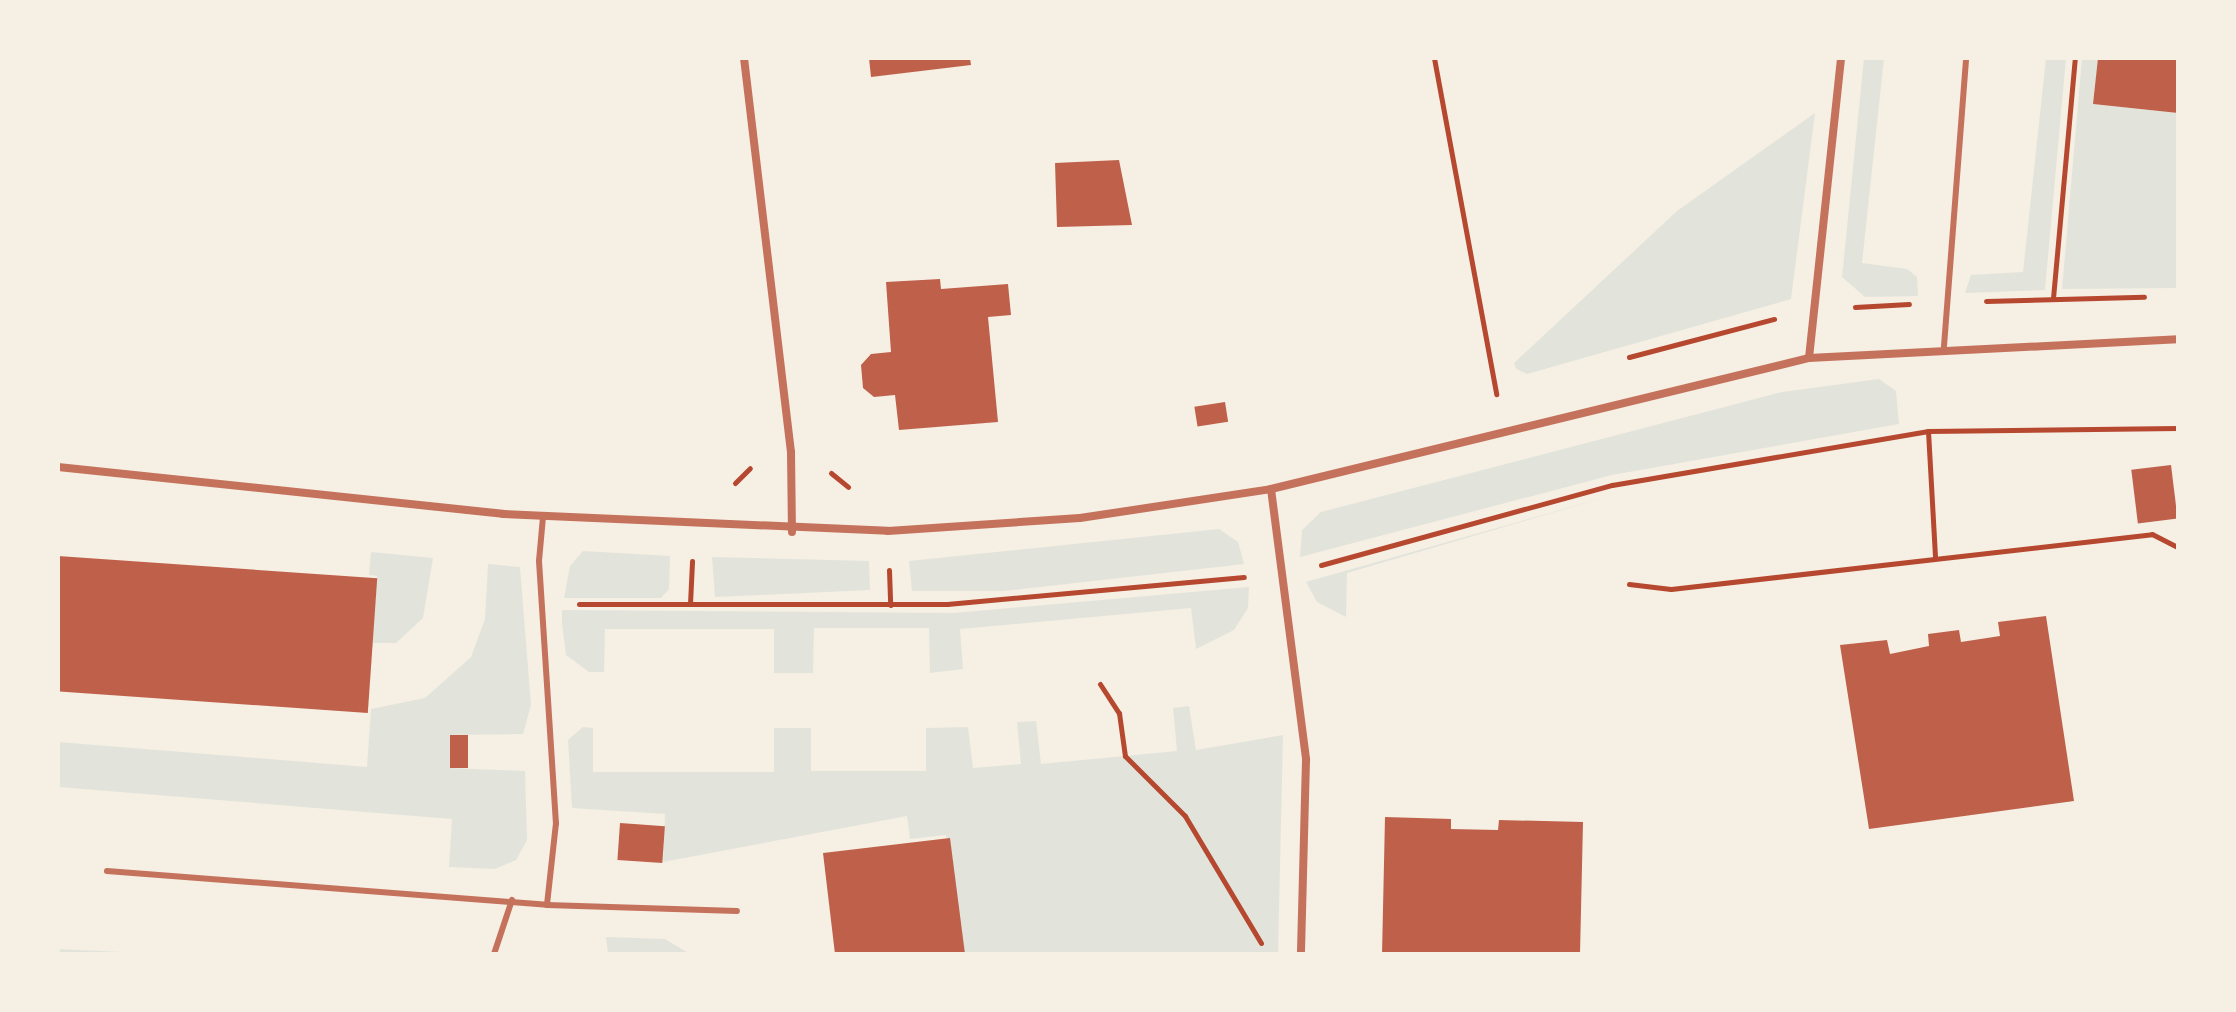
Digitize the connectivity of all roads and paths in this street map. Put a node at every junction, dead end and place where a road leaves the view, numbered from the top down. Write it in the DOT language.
graph roads {
  1 [pos="744,58"];
  2 [pos="1434,58"];
  3 [pos="1841,58"];
  4 [pos="1966,58"];
  5 [pos="2075,58"];
  6 [pos="2053,298"];
  7 [pos="2178,339"];
  8 [pos="1944,346"];
  9 [pos="1809,358"];
  10 [pos="2178,428"];
  11 [pos="1503,431"];
  12 [pos="1928,431"];
  13 [pos="58,467"];
  14 [pos="1271,489"];
  15 [pos="543,517"];
  16 [pos="792,532"];
  17 [pos="2178,547"];
  18 [pos="1935,558"];
  19 [pos="1279,574"];
  20 [pos="1629,584"];
  21 [pos="542,604"];
  22 [pos="1100,684"];
  23 [pos="107,871"];
  24 [pos="512,900"];
  25 [pos="547,905"];
  26 [pos="737,911"];
  27 [pos="494,954"];
  28 [pos="1268,954"];
  29 [pos="1301,954"];
  1 -- 16 [label="street"];
  2 -- 11 [label="path"];
  3 -- 9 [label="street"];
  4 -- 8 [label="lane"];
  5 -- 6 [label="path"];
  7 -- 8 [label="street"];
  8 -- 9 [label="street"];
  9 -- 11 [label="street"];
  10 -- 12 [label="path"];
  11 -- 14 [label="street"];
  12 -- 18 [label="path"];
  12 -- 19 [label="path"];
  13 -- 15 [label="street"];
  14 -- 16 [label="street"];
  14 -- 19 [label="street"];
  15 -- 16 [label="street"];
  15 -- 21 [label="lane"];
  17 -- 18 [label="path"];
  18 -- 20 [label="path"];
  19 -- 21 [label="path"];
  19 -- 29 [label="street"];
  21 -- 25 [label="lane"];
  22 -- 28 [label="path"];
  23 -- 24 [label="lane"];
  24 -- 25 [label="lane"];
  24 -- 27 [label="lane"];
  25 -- 26 [label="lane"];
}
